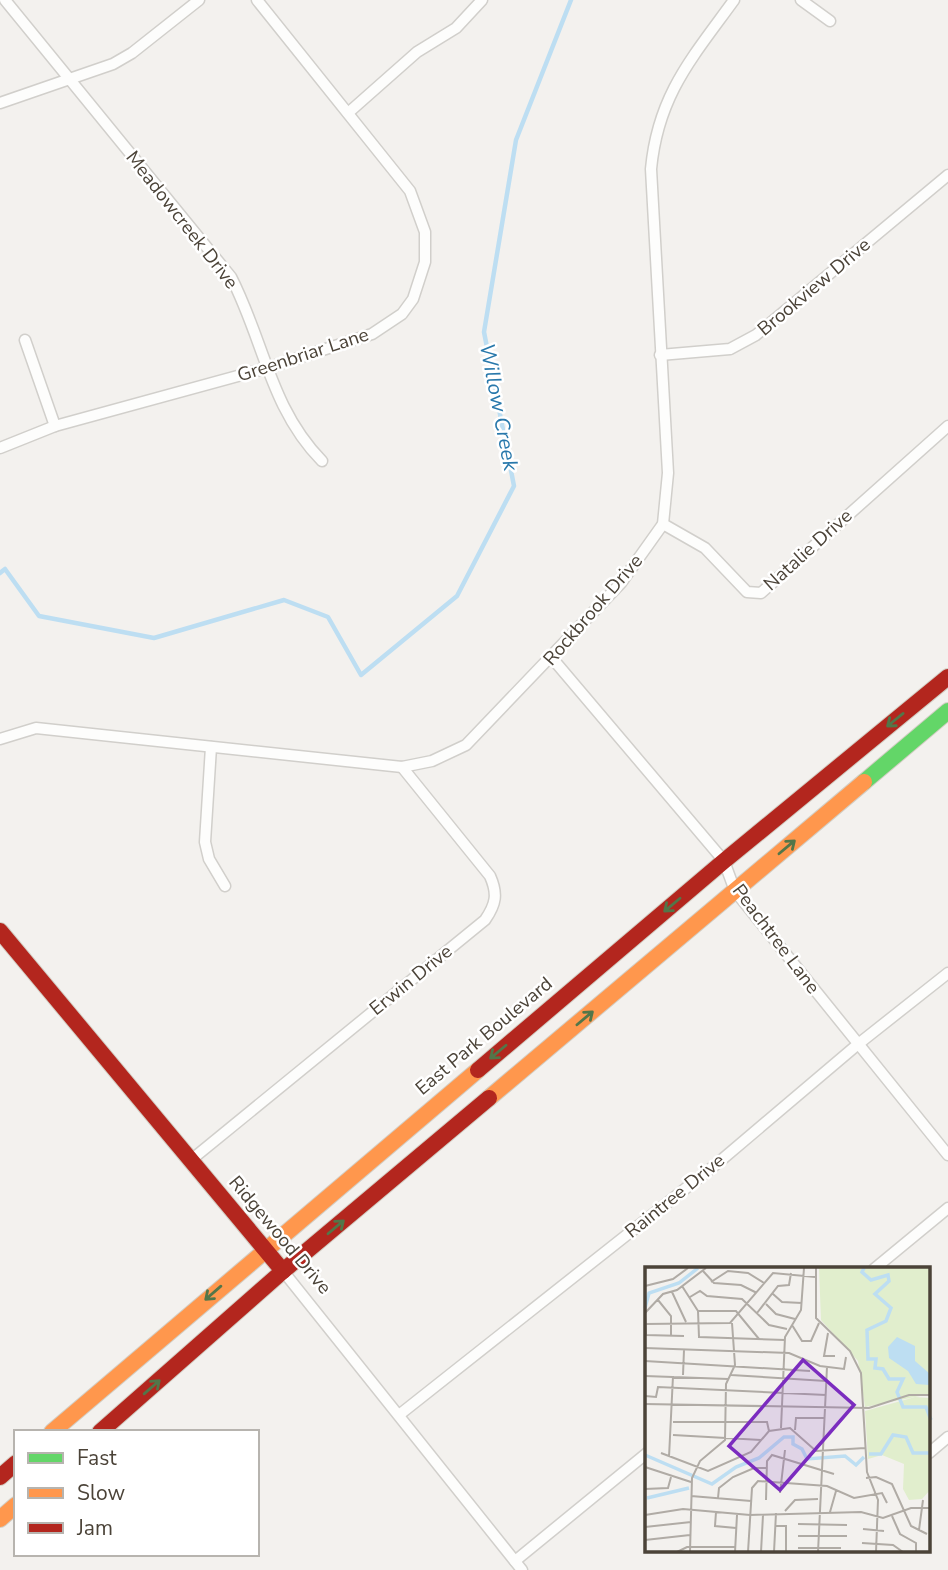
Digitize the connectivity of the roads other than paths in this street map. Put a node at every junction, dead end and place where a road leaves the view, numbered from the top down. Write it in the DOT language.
graph roads {
  1 [pos="5,0"];
  2 [pos="199,0"];
  3 [pos="257,0"];
  4 [pos="482,0"];
  5 [pos="734,0"];
  6 [pos="800,0"];
  7 [pos="830,21"];
  8 [pos="68,78"];
  9 [pos="0,103"];
  10 [pos="348,113"];
  11 [pos="948,175"];
  12 [pos="25,340"];
  13 [pos="660,355"];
  14 [pos="267,368"];
  15 [pos="55,426"];
  16 [pos="948,426"];
  17 [pos="0,448"];
  18 [pos="322,461"];
  19 [pos="663,524"];
  20 [pos="552,658"];
  21 [pos="948,677"];
  22 [pos="948,711"];
  23 [pos="0,738"];
  24 [pos="211,747"];
  25 [pos="402,766"];
  26 [pos="724,860"];
  27 [pos="225,886"];
  28 [pos="735,891"];
  29 [pos="0,930"];
  30 [pos="948,973"];
  31 [pos="857,1045"];
  32 [pos="948,1155"];
  33 [pos="191,1160"];
  34 [pos="948,1208"];
  35 [pos="264,1249"];
  36 [pos="876,1267"];
  37 [pos="284,1271"];
  38 [pos="399,1415"];
  39 [pos="54,1430"];
  40 [pos="102,1430"];
  41 [pos="948,1437"];
  42 [pos="930,1452"];
  43 [pos="645,1455"];
  44 [pos="14,1466"];
  45 [pos="0,1477"];
  46 [pos="14,1507"];
  47 [pos="0,1518"];
  48 [pos="518,1565"];
  1 -- 8 [label="street, Meadowcreek Drive"];
  2 -- 8 [label="street"];
  3 -- 10 [label="street, Greenbriar Lane"];
  4 -- 10 [label="street"];
  5 -- 13 [label="street, Rockbrook Drive"];
  6 -- 7 [label="street"];
  8 -- 9 [label="street"];
  8 -- 14 [label="street, Meadowcreek Drive"];
  10 -- 14 [label="street, Greenbriar Lane"];
  11 -- 13 [label="street, Brookview Drive"];
  12 -- 15 [label="street"];
  13 -- 19 [label="street, Rockbrook Drive"];
  14 -- 15 [label="street, Greenbriar Lane"];
  14 -- 18 [label="street, Meadowcreek Drive"];
  15 -- 17 [label="street, Greenbriar Lane"];
  16 -- 19 [label="street, Natalie Drive"];
  19 -- 20 [label="street, Rockbrook Drive"];
  20 -- 25 [label="street, Rockbrook Drive"];
  20 -- 26 [label="street, Peachtree Lane"];
  21 -- 26 [label="main road, East Park Boulevard, one-way"];
  28 -- 22 [label="main road, one-way"];
  23 -- 24 [label="street, Rockbrook Drive"];
  24 -- 25 [label="street, Rockbrook Drive"];
  24 -- 27 [label="street"];
  25 -- 33 [label="street, Erwin Drive"];
  26 -- 28 [label="street, Peachtree Lane"];
  26 -- 35 [label="main road, East Park Boulevard, one-way"];
  28 -- 31 [label="street, Peachtree Lane"];
  37 -- 28 [label="main road, one-way"];
  29 -- 33 [label="main road, Ridgewood Drive"];
  30 -- 31 [label="street, Raintree Drive"];
  31 -- 32 [label="street, Peachtree Lane"];
  31 -- 38 [label="street, Raintree Drive"];
  33 -- 35 [label="main road, Ridgewood Drive"];
  34 -- 36 [label="street"];
  35 -- 37 [label="main road, Ridgewood Drive"];
  35 -- 39 [label="main road, East Park Boulevard, one-way"];
  37 -- 38 [label="street, Ridgewood Drive"];
  40 -- 37 [label="main road, one-way"];
  38 -- 48 [label="street, Ridgewood Drive"];
  41 -- 42 [label="street"];
  43 -- 48 [label="street"];
  44 -- 45 [label="main road"];
  46 -- 47 [label="main road"];
}
